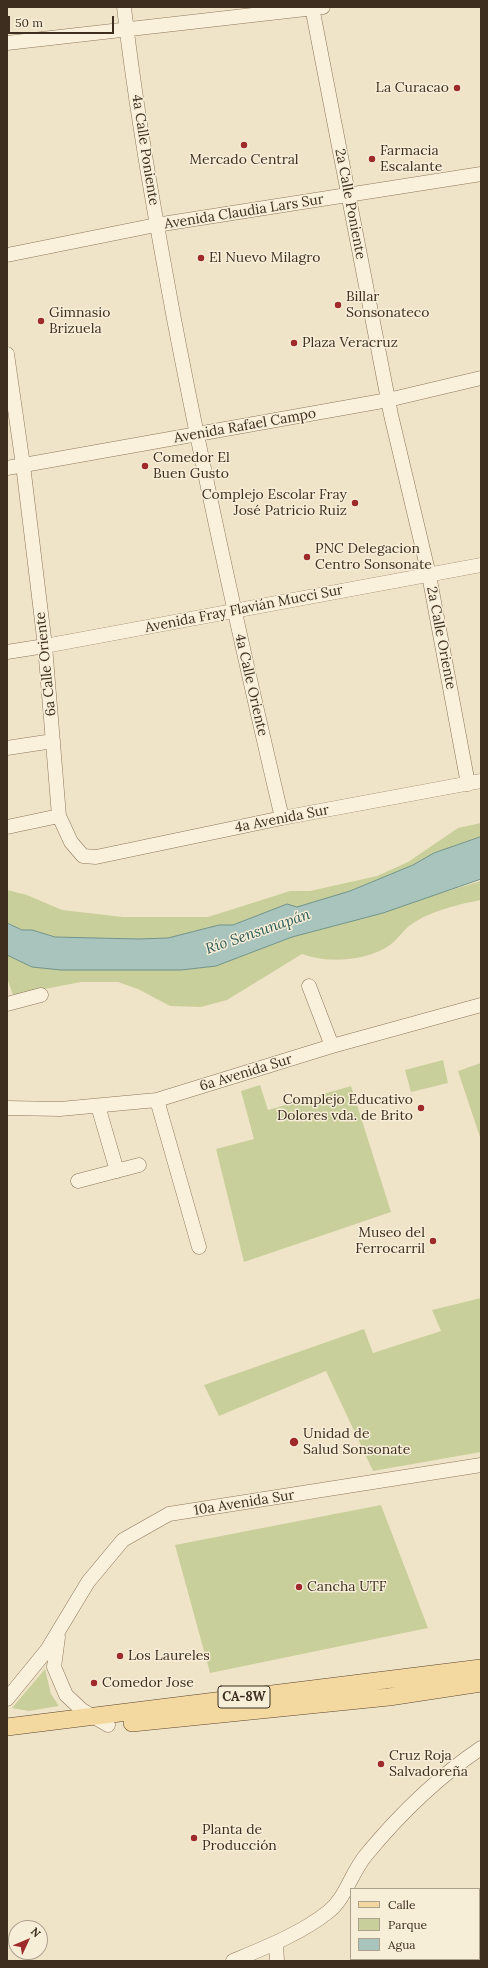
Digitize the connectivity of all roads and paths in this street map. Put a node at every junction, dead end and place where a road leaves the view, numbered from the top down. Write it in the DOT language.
graph roads {
  1 [pos="124,7"];
  2 [pos="316,8"];
  3 [pos="127,29"];
  4 [pos="7,43"];
  5 [pos="481,174"];
  6 [pos="349,195"];
  7 [pos="156,225"];
  8 [pos="7,255"];
  9 [pos="7,354"];
  10 [pos="481,378"];
  11 [pos="388,400"];
  12 [pos="196,434"];
  13 [pos="23,465"];
  14 [pos="7,468"];
  15 [pos="481,565"];
  16 [pos="429,574"];
  17 [pos="233,610"];
  18 [pos="45,646"];
  19 [pos="7,652"];
  20 [pos="53,741"];
  21 [pos="7,748"];
  22 [pos="475,783"];
  23 [pos="59,816"];
  24 [pos="282,818"];
  25 [pos="7,827"];
  26 [pos="83,856"];
  27 [pos="309,986"];
  28 [pos="41,994"];
  29 [pos="7,1004"];
  30 [pos="481,1005"];
  31 [pos="332,1046"];
  32 [pos="157,1100"];
  33 [pos="98,1106"];
  34 [pos="7,1108"];
  35 [pos="139,1165"];
  36 [pos="117,1171"];
  37 [pos="78,1181"];
  38 [pos="199,1247"];
  39 [pos="481,1465"];
  40 [pos="59,1631"];
  41 [pos="481,1668"];
  42 [pos="481,1684"];
  43 [pos="7,1699"];
  44 [pos="93,1716"];
  45 [pos="108,1725"];
  46 [pos="7,1727"];
  47 [pos="7,1737"];
  48 [pos="481,1748"];
  49 [pos="276,1943"];
  50 [pos="234,1961"];
  51 [pos="277,1961"];
  1 -- 3 [label="street, 4a Calle Poniente"];
  2 -- 3 [label="street"];
  2 -- 6 [label="street, 2a Calle Poniente"];
  3 -- 4 [label="street"];
  3 -- 7 [label="street, 4a Calle Poniente"];
  5 -- 6 [label="street, Avenida Claudia Lars Sur"];
  6 -- 7 [label="street, Avenida Claudia Lars Sur"];
  6 -- 11 [label="street, 2a Calle Poniente"];
  7 -- 8 [label="street, Avenida Claudia Lars Sur"];
  7 -- 12 [label="street, 4a Calle Poniente"];
  9 -- 13 [label="street, 6a Calle Oriente"];
  10 -- 11 [label="street, Avenida Rafael Campo"];
  11 -- 12 [label="street, Avenida Rafael Campo"];
  11 -- 16 [label="street, 2a Calle Oriente"];
  12 -- 13 [label="street, Avenida Rafael Campo"];
  12 -- 17 [label="street, 4a Calle Oriente"];
  13 -- 14 [label="street, Avenida Rafael Campo"];
  13 -- 18 [label="street, 6a Calle Oriente"];
  15 -- 16 [label="street, Avenida Fray Flavián Mucci Sur"];
  16 -- 17 [label="street, Avenida Fray Flavián Mucci Sur"];
  16 -- 22 [label="street, 2a Calle Oriente"];
  17 -- 18 [label="street, Avenida Fray Flavián Mucci Sur"];
  17 -- 24 [label="street, 4a Calle Oriente"];
  18 -- 19 [label="street, Avenida Fray Flavián Mucci Sur"];
  18 -- 20 [label="street, 6a Calle Oriente"];
  20 -- 21 [label="street"];
  20 -- 23 [label="street, 6a Calle Oriente"];
  22 -- 24 [label="street, 4a Avenida Sur"];
  23 -- 25 [label="street"];
  23 -- 26 [label="street, 6a Calle Oriente"];
  24 -- 26 [label="street, 4a Avenida Sur"];
  27 -- 31 [label="street"];
  28 -- 29 [label="street"];
  30 -- 31 [label="street, 6a Avenida Sur"];
  31 -- 32 [label="street, 6a Avenida Sur"];
  32 -- 33 [label="street, 6a Avenida Sur"];
  32 -- 38 [label="street"];
  33 -- 34 [label="street, 6a Avenida Sur"];
  33 -- 36 [label="street"];
  35 -- 36 [label="street"];
  36 -- 37 [label="street"];
  39 -- 40 [label="street, 10a Avenida Sur"];
  40 -- 43 [label="street, 10a Avenida Sur"];
  40 -- 44 [label="street, 10a Avenida Sur"];
  41 -- 44 [label="main road, CA-8W"];
  42 -- 45 [label="main road, CA-8W"];
  44 -- 45 [label="street, 10a Avenida Sur"];
  44 -- 46 [label="main road, CA-8W"];
  45 -- 47 [label="main road, CA-8W"];
  48 -- 49 [label="street"];
  49 -- 50 [label="street"];
  49 -- 51 [label="street"];
}
